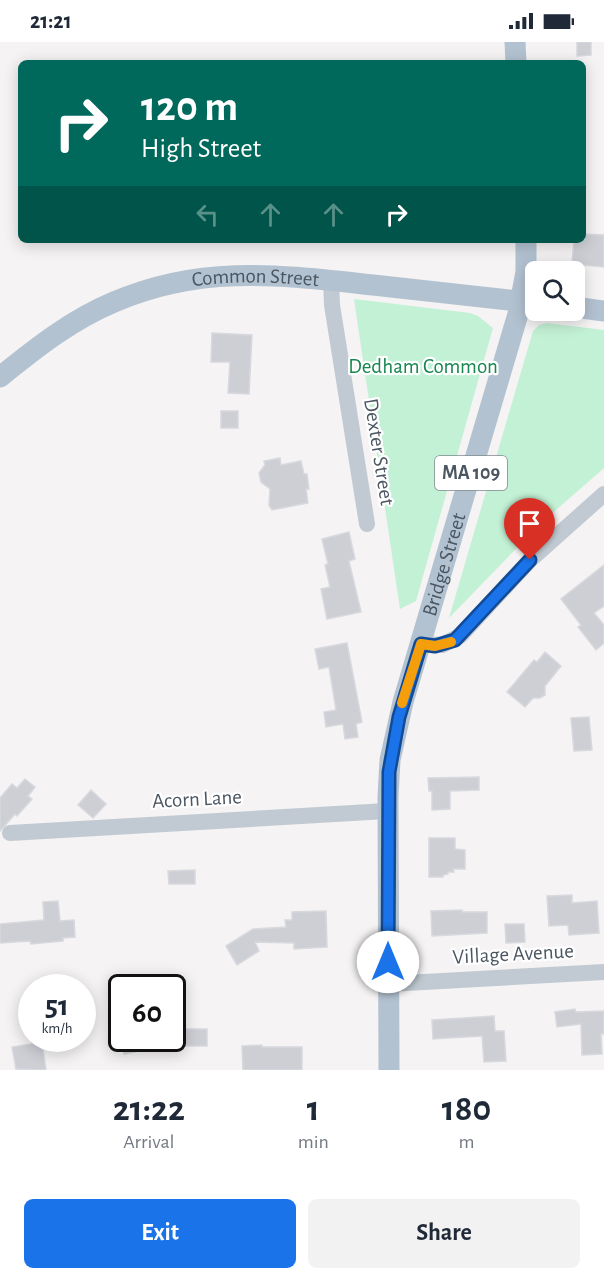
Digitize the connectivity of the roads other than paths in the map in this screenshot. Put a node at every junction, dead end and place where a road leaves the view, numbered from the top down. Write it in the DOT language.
graph roads {
  1 [pos="515,42"];
  2 [pos="516,60"];
  3 [pos="526,243"];
  4 [pos="526,261"];
  5 [pos="331,280"];
  6 [pos="525,302"];
  7 [pos="585,308"];
  8 [pos="604,311"];
  9 [pos="525,312"];
  10 [pos="0,377"];
  11 [pos="604,494"];
  12 [pos="368,524"];
  13 [pos="421,644"];
  14 [pos="387,811"];
  15 [pos="10,832"];
  16 [pos="604,972"];
  17 [pos="388,984"];
  18 [pos="389,1070"];
  1 -- 2 [label="main road"];
  3 -- 4 [label="main road, Bridge Street / MA 109"];
  5 -- 6 [label="main road, Common Street"];
  5 -- 10 [label="main road, Common Street"];
  5 -- 12 [label="street, Dexter Street"];
  7 -- 8 [label="main road"];
  9 -- 13 [label="main road, Bridge Street / MA 109"];
  11 -- 13 [label="street"];
  13 -- 14 [label="main road, MA 109"];
  14 -- 15 [label="street, Acorn Lane"];
  14 -- 17 [label="main road, MA 109"];
  16 -- 17 [label="street, Village Avenue"];
  17 -- 18 [label="main road, MA 109"];
}
